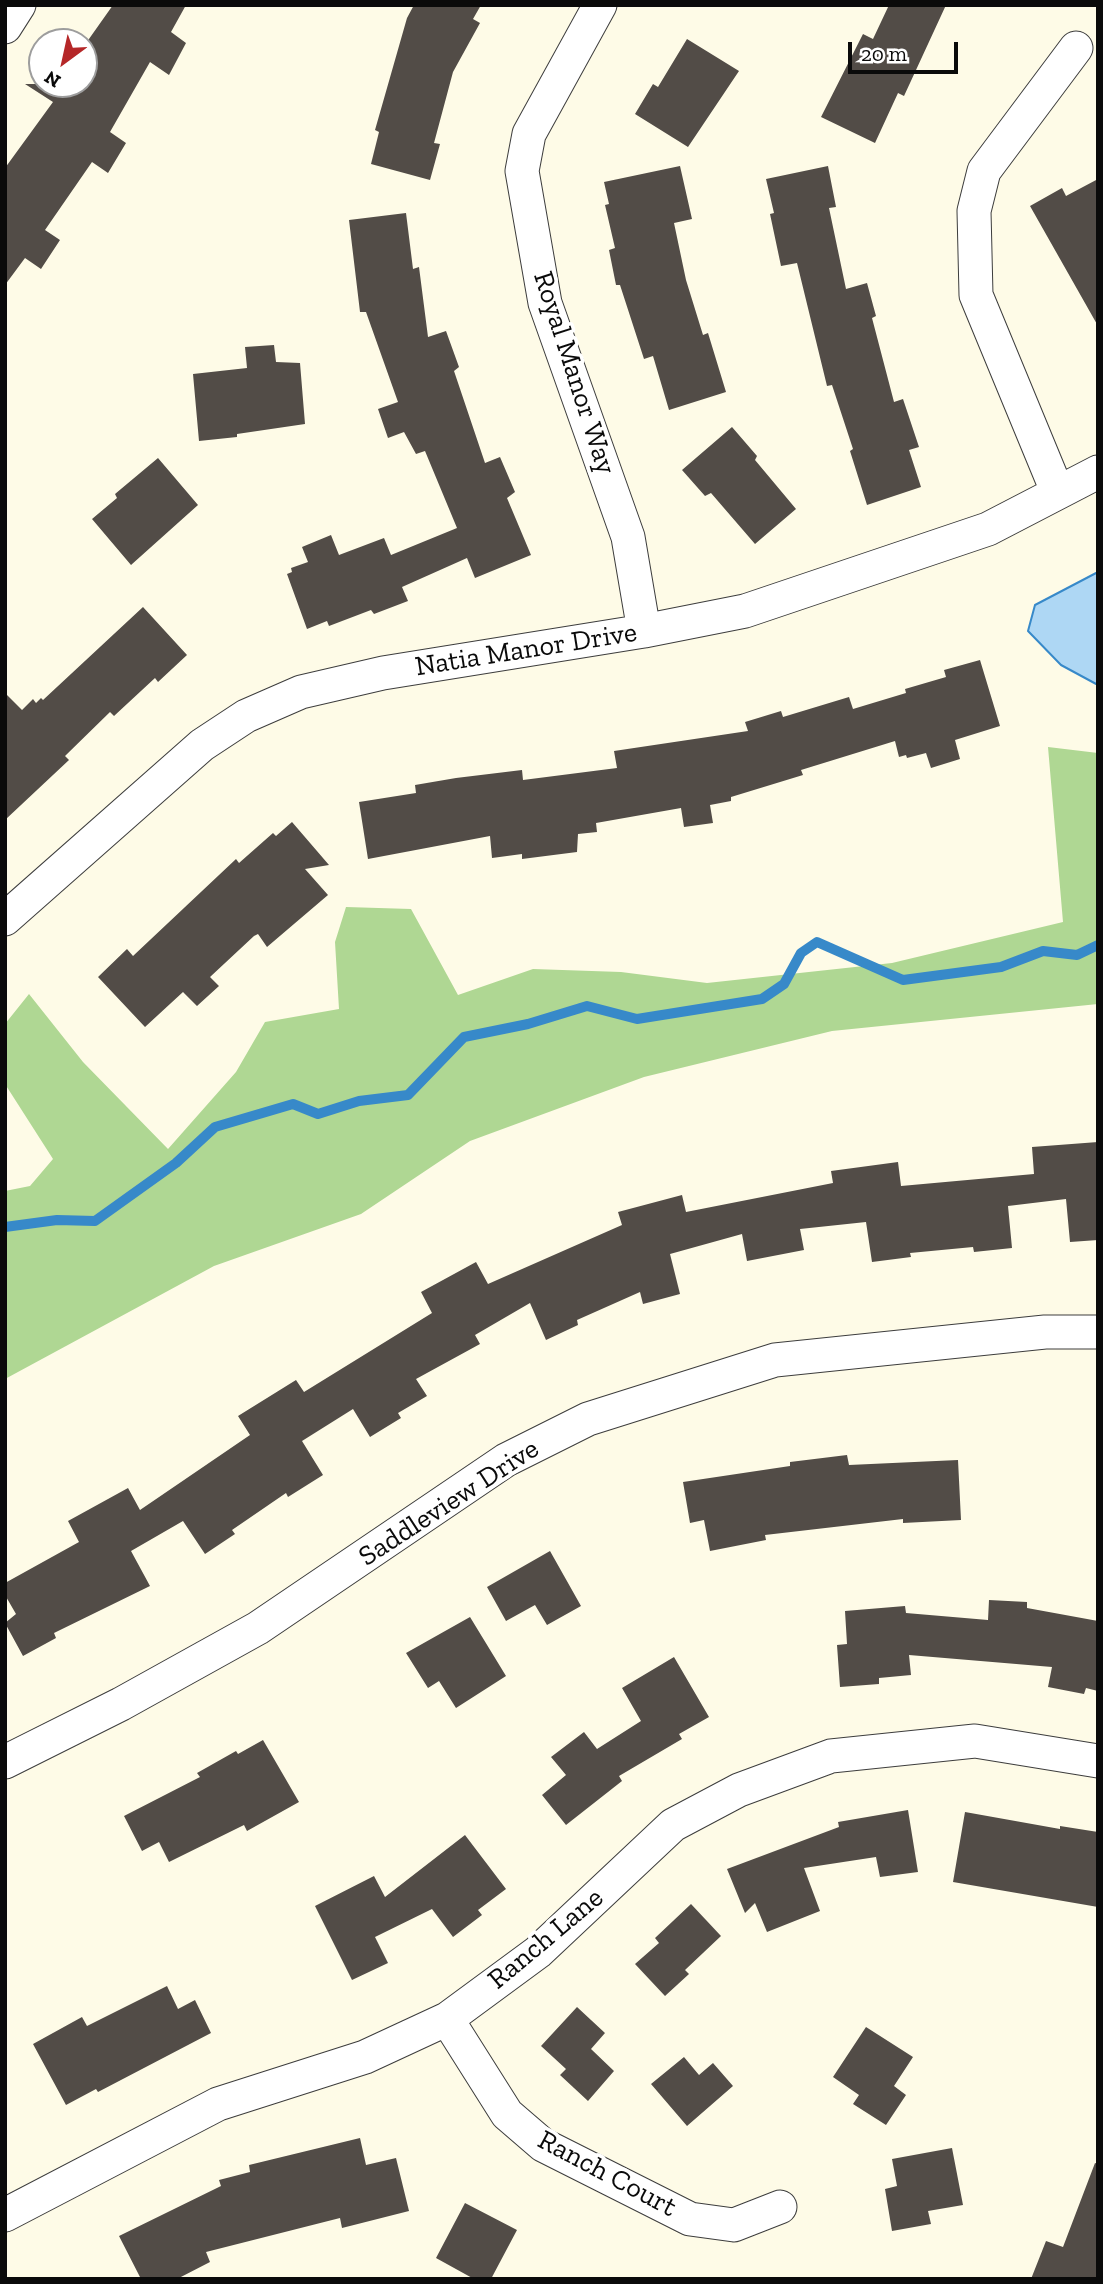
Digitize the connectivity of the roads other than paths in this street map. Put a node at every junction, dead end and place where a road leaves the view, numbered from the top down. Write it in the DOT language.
graph roads {
  1 [pos="19,5"];
  2 [pos="600,5"];
  3 [pos="5,27"];
  4 [pos="1076,48"];
  5 [pos="1098,472"];
  6 [pos="1057,491"];
  7 [pos="644,631"];
  8 [pos="5,919"];
  9 [pos="1098,1332"];
  10 [pos="1098,1761"];
  11 [pos="5,1762"];
  12 [pos="447,2019"];
  13 [pos="780,2207"];
  14 [pos="5,2215"];
  1 -- 3 [label="street"];
  2 -- 7 [label="street, Royal Manor Way"];
  4 -- 6 [label="street"];
  5 -- 6 [label="street, Natia Manor Drive"];
  6 -- 7 [label="street, Natia Manor Drive"];
  7 -- 8 [label="street, Natia Manor Drive"];
  9 -- 11 [label="street, Saddleview Drive"];
  10 -- 12 [label="street, Ranch Lane"];
  12 -- 13 [label="street, Ranch Court"];
  12 -- 14 [label="street, Ranch Lane"];
}
